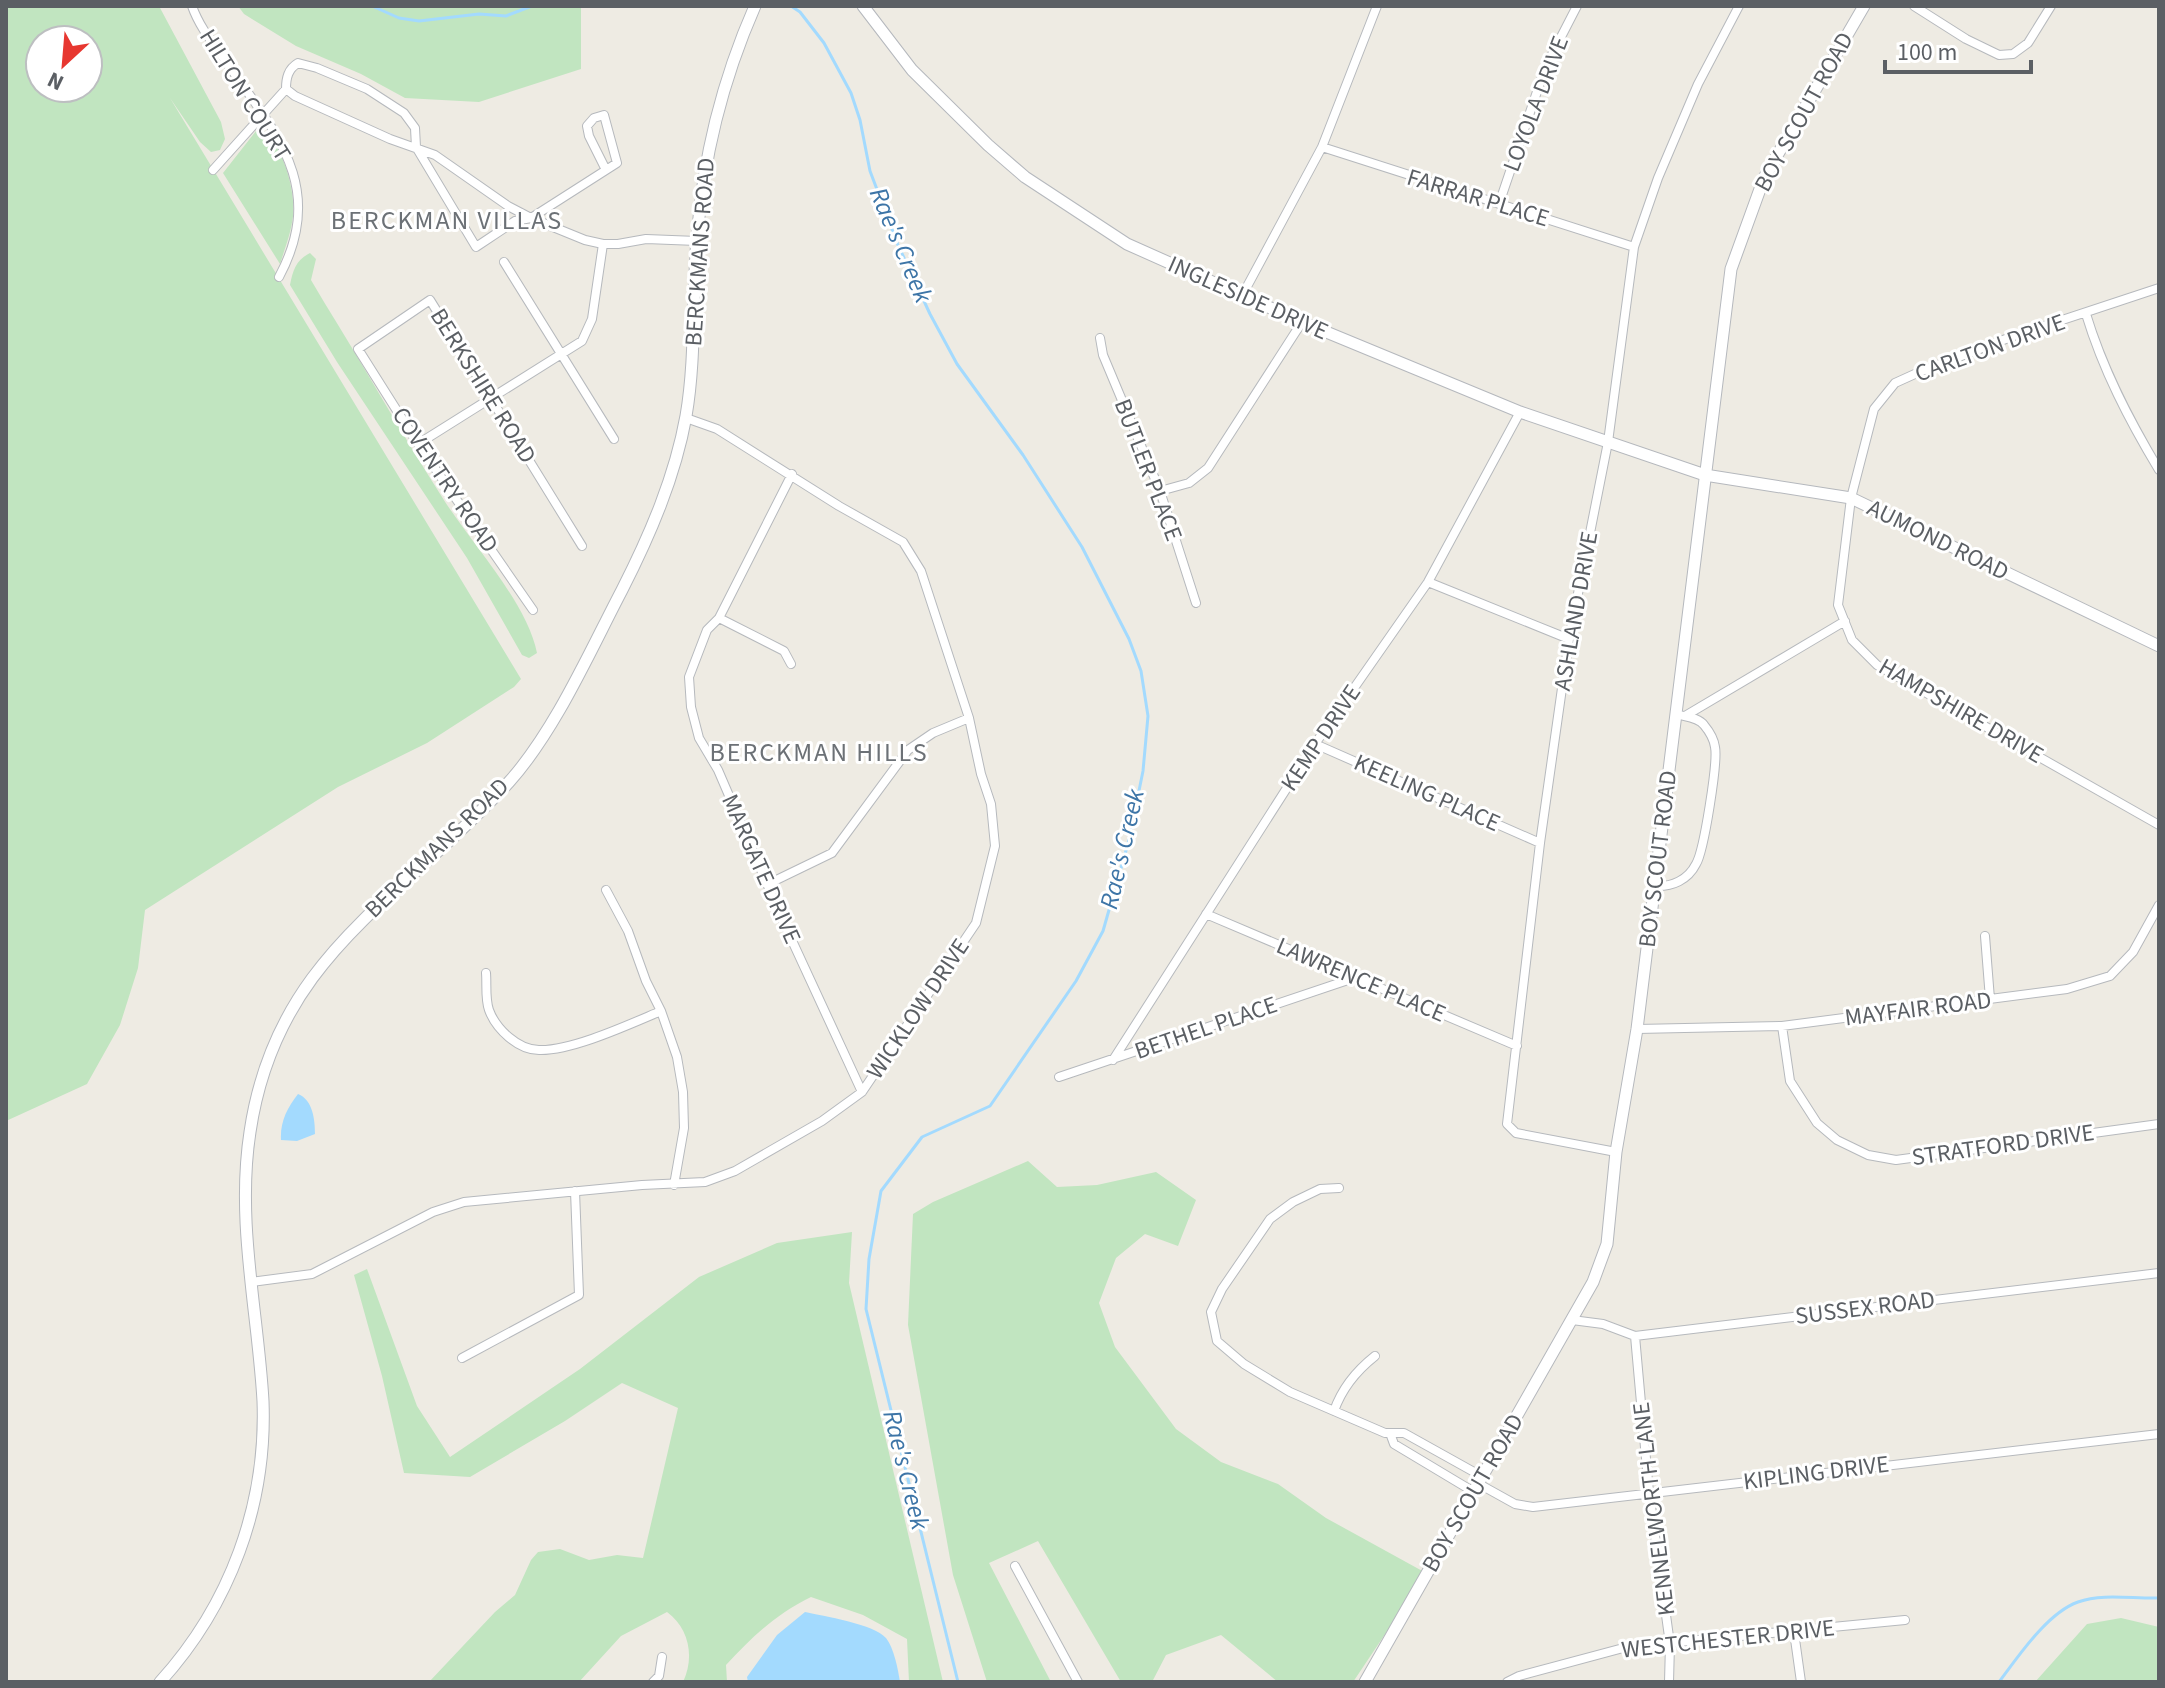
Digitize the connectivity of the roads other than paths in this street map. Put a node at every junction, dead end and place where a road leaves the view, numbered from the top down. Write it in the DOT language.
graph roads {
  1 [pos="192,6"];
  2 [pos="755,6"];
  3 [pos="863,6"];
  4 [pos="1377,6"];
  5 [pos="1577,6"];
  6 [pos="1739,6"];
  7 [pos="1864,6"];
  8 [pos="1914,6"];
  9 [pos="2051,6"];
  10 [pos="286,89"];
  11 [pos="262,114"];
  12 [pos="416,147"];
  13 [pos="1322,147"];
  14 [pos="213,170"];
  15 [pos="606,170"];
  16 [pos="1499,204"];
  17 [pos="531,218"];
  18 [pos="697,241"];
  19 [pos="603,244"];
  20 [pos="1634,247"];
  21 [pos="504,262"];
  22 [pos="279,277"];
  23 [pos="2159,288"];
  24 [pos="1243,294"];
  25 [pos="2086,314"];
  26 [pos="1302,322"];
  27 [pos="1100,338"];
  28 [pos="358,349"];
  29 [pos="562,355"];
  30 [pos="491,397"];
  31 [pos="1520,412"];
  32 [pos="686,418"];
  33 [pos="614,439"];
  34 [pos="1608,442"];
  35 [pos="418,444"];
  36 [pos="2159,470"];
  37 [pos="792,474"];
  38 [pos="1705,475"];
  39 [pos="1160,491"];
  40 [pos="1851,498"];
  41 [pos="582,546"];
  42 [pos="1428,582"];
  43 [pos="1196,603"];
  44 [pos="533,610"];
  45 [pos="719,618"];
  46 [pos="1845,621"];
  47 [pos="1569,639"];
  48 [pos="2158,644"];
  49 [pos="791,664"];
  50 [pos="1680,715"];
  51 [pos="969,718"];
  52 [pos="1315,744"];
  53 [pos="2159,825"];
  54 [pos="1540,843"];
  55 [pos="768,884"];
  56 [pos="1655,886"];
  57 [pos="606,890"];
  58 [pos="2159,905"];
  59 [pos="1206,914"];
  60 [pos="1985,936"];
  61 [pos="486,973"];
  62 [pos="1354,978"];
  63 [pos="1990,999"];
  64 [pos="661,1011"];
  65 [pos="1782,1026"];
  66 [pos="1637,1029"];
  67 [pos="1517,1046"];
  68 [pos="1113,1060"];
  69 [pos="1059,1077"];
  70 [pos="862,1092"];
  71 [pos="2159,1124"];
  72 [pos="1616,1152"];
  73 [pos="674,1185"];
  74 [pos="1339,1188"];
  75 [pos="575,1191"];
  76 [pos="2159,1273"];
  77 [pos="251,1282"];
  78 [pos="1572,1320"];
  79 [pos="1635,1336"];
  80 [pos="1375,1356"];
  81 [pos="462,1358"];
  82 [pos="1334,1411"];
  83 [pos="1390,1433"];
  84 [pos="2159,1434"];
  85 [pos="1479,1484"];
  86 [pos="1649,1492"];
  87 [pos="1015,1566"];
  88 [pos="1905,1620"];
  89 [pos="1794,1632"];
  90 [pos="1670,1644"];
  91 [pos="662,1657"];
  92 [pos="160,1682"];
  93 [pos="653,1682"];
  94 [pos="1078,1682"];
  95 [pos="1365,1682"];
  96 [pos="1507,1682"];
  97 [pos="1669,1682"];
  98 [pos="1801,1682"];
  1 -- 11 [label="street, HILTON COURT"];
  2 -- 18 [label="street, BERCKMANS ROAD"];
  3 -- 24 [label="street, INGLESIDE DRIVE"];
  4 -- 13 [label="street"];
  5 -- 16 [label="street, LOYOLA DRIVE"];
  6 -- 20 [label="street, ASHLAND DRIVE"];
  7 -- 38 [label="street, BOY SCOUT ROAD"];
  8 -- 9 [label="street"];
  10 -- 11 [label="street"];
  10 -- 12 [label="street"];
  10 -- 12 [label="street"];
  11 -- 14 [label="street"];
  11 -- 22 [label="street, HILTON COURT"];
  12 -- 17 [label="street"];
  12 -- 17 [label="street"];
  13 -- 16 [label="street, FARRAR PLACE"];
  13 -- 24 [label="street"];
  15 -- 15 [label="street"];
  15 -- 17 [label="street"];
  16 -- 20 [label="street, FARRAR PLACE"];
  17 -- 19 [label="street"];
  18 -- 19 [label="street"];
  18 -- 32 [label="street, BERCKMANS ROAD"];
  19 -- 29 [label="street"];
  20 -- 34 [label="street, ASHLAND DRIVE"];
  21 -- 29 [label="street"];
  23 -- 25 [label="street, CARLTON DRIVE"];
  24 -- 26 [label="street, INGLESIDE DRIVE"];
  25 -- 36 [label="street"];
  25 -- 40 [label="street, CARLTON DRIVE"];
  26 -- 31 [label="street, INGLESIDE DRIVE"];
  26 -- 39 [label="street"];
  27 -- 39 [label="street, BUTLER PLACE"];
  28 -- 30 [label="street, BERKSHIRE ROAD"];
  28 -- 35 [label="street, COVENTRY ROAD"];
  29 -- 30 [label="street"];
  29 -- 33 [label="street"];
  30 -- 35 [label="street"];
  30 -- 41 [label="street, BERKSHIRE ROAD"];
  31 -- 34 [label="street, INGLESIDE DRIVE"];
  31 -- 42 [label="street, KEMP DRIVE"];
  32 -- 37 [label="street, WICKLOW DRIVE"];
  32 -- 77 [label="street, BERCKMANS ROAD"];
  34 -- 38 [label="street, INGLESIDE DRIVE"];
  34 -- 47 [label="street, ASHLAND DRIVE"];
  35 -- 44 [label="street, COVENTRY ROAD"];
  37 -- 45 [label="street, MARGATE DRIVE"];
  37 -- 51 [label="street, WICKLOW DRIVE"];
  38 -- 40 [label="street, AUMOND ROAD"];
  38 -- 50 [label="street, BOY SCOUT ROAD"];
  39 -- 43 [label="street, BUTLER PLACE"];
  40 -- 46 [label="street, HAMPSHIRE DRIVE"];
  40 -- 48 [label="street, AUMOND ROAD"];
  42 -- 47 [label="street"];
  42 -- 52 [label="street, KEMP DRIVE"];
  45 -- 49 [label="street"];
  45 -- 55 [label="street, MARGATE DRIVE"];
  46 -- 50 [label="street"];
  46 -- 53 [label="street, HAMPSHIRE DRIVE"];
  47 -- 54 [label="street, ASHLAND DRIVE"];
  50 -- 56 [label="street, BOY SCOUT ROAD"];
  50 -- 56 [label="street"];
  51 -- 55 [label="street"];
  51 -- 70 [label="street, WICKLOW DRIVE"];
  52 -- 54 [label="street, KEELING PLACE"];
  52 -- 59 [label="street, KEMP DRIVE"];
  54 -- 67 [label="street, ASHLAND DRIVE"];
  55 -- 70 [label="street, MARGATE DRIVE"];
  56 -- 66 [label="street, BOY SCOUT ROAD"];
  57 -- 64 [label="street"];
  58 -- 63 [label="street, MAYFAIR ROAD"];
  59 -- 62 [label="street, LAWRENCE PLACE"];
  59 -- 68 [label="street, KEMP DRIVE"];
  60 -- 63 [label="street"];
  61 -- 64 [label="street"];
  62 -- 67 [label="street, LAWRENCE PLACE"];
  62 -- 68 [label="street, BETHEL PLACE"];
  63 -- 65 [label="street, MAYFAIR ROAD"];
  64 -- 73 [label="street"];
  65 -- 66 [label="street, MAYFAIR ROAD"];
  65 -- 71 [label="street, STRATFORD DRIVE"];
  66 -- 72 [label="street, BOY SCOUT ROAD"];
  67 -- 72 [label="street, ASHLAND DRIVE"];
  68 -- 69 [label="street, BETHEL PLACE"];
  70 -- 73 [label="street, WICKLOW DRIVE"];
  72 -- 78 [label="street, BOY SCOUT ROAD"];
  73 -- 75 [label="street, WICKLOW DRIVE"];
  74 -- 82 [label="street, KIPLING DRIVE"];
  75 -- 77 [label="street, WICKLOW DRIVE"];
  75 -- 81 [label="street"];
  76 -- 79 [label="street, SUSSEX ROAD"];
  77 -- 92 [label="street, BERCKMANS ROAD"];
  78 -- 79 [label="street, SUSSEX ROAD"];
  78 -- 85 [label="street, BOY SCOUT ROAD"];
  79 -- 86 [label="street, KENNELWORTH LANE"];
  80 -- 82 [label="street"];
  82 -- 83 [label="street, KIPLING DRIVE"];
  83 -- 85 [label="street, KIPLING DRIVE"];
  83 -- 85 [label="street, KIPLING DRIVE"];
  84 -- 86 [label="street, KIPLING DRIVE"];
  85 -- 86 [label="street, KIPLING DRIVE"];
  85 -- 95 [label="street, BOY SCOUT ROAD"];
  86 -- 90 [label="street, KENNELWORTH LANE"];
  87 -- 94 [label="street"];
  88 -- 89 [label="street, WESTCHESTER DRIVE"];
  89 -- 90 [label="street, WESTCHESTER DRIVE"];
  89 -- 98 [label="street"];
  90 -- 96 [label="street, WESTCHESTER DRIVE"];
  90 -- 97 [label="street, KENNELWORTH LANE"];
  91 -- 93 [label="street"];
}
